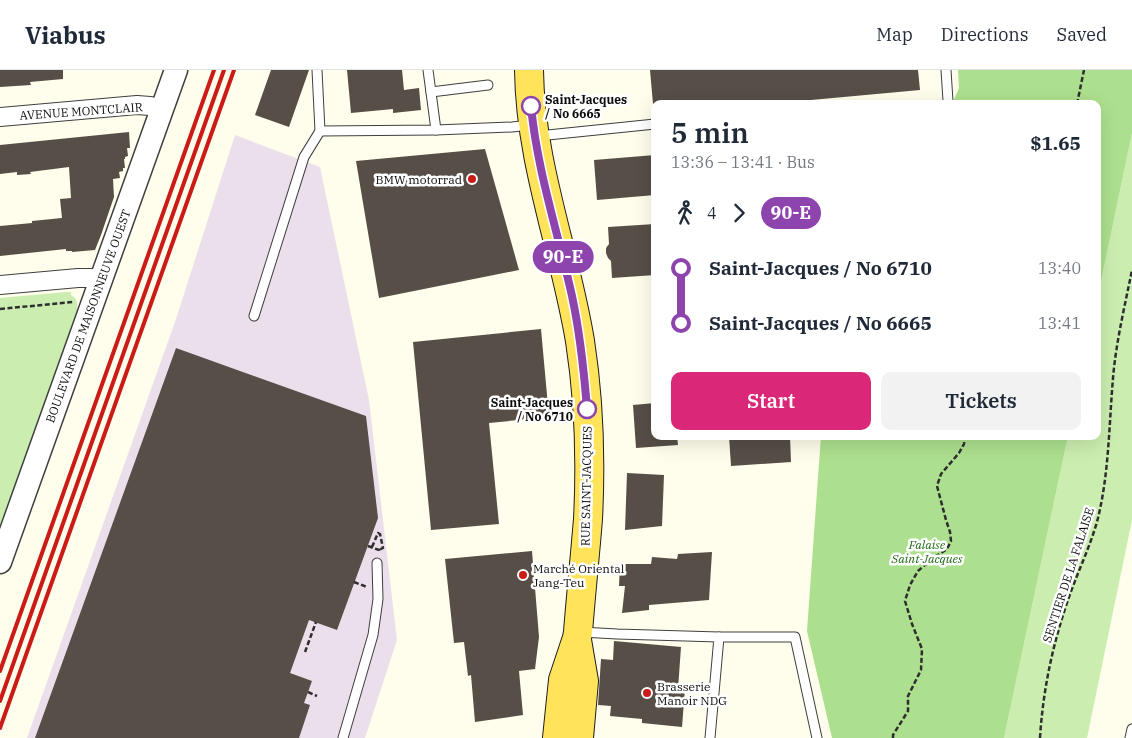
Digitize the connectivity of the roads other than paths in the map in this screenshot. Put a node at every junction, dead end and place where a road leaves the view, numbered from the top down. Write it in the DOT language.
graph roads {
  1 [pos="176,70"];
  2 [pos="316,70"];
  3 [pos="428,70"];
  4 [pos="529,70"];
  5 [pos="946,70"];
  6 [pos="488,85"];
  7 [pos="431,92"];
  8 [pos="948,100"];
  9 [pos="161,109"];
  10 [pos="0,117"];
  11 [pos="651,124"];
  12 [pos="436,130"];
  13 [pos="320,131"];
  14 [pos="534,131"];
  15 [pos="100,280"];
  16 [pos="0,285"];
  17 [pos="254,316"];
  18 [pos="378,560"];
  19 [pos="0,562"];
  20 [pos="577,635"];
  21 [pos="719,636"];
  22 [pos="1132,729"];
  23 [pos="343,738"];
  24 [pos="557,738"];
  25 [pos="579,738"];
  26 [pos="710,738"];
  27 [pos="817,738"];
  28 [pos="1130,738"];
  1 -- 9 [label="street, BOULEVARD DE MAISONNEUVE OUEST"];
  2 -- 13 [label="lane"];
  3 -- 7 [label="lane"];
  4 -- 14 [label="main road, RUE SAINT-JACQUES"];
  5 -- 8 [label="lane"];
  6 -- 7 [label="lane"];
  7 -- 12 [label="lane"];
  9 -- 10 [label="street, AVENUE MONTCLAIR"];
  9 -- 15 [label="street, BOULEVARD DE MAISONNEUVE OUEST"];
  11 -- 14 [label="lane"];
  12 -- 13 [label="lane"];
  12 -- 14 [label="lane"];
  13 -- 17 [label="lane"];
  14 -- 20 [label="main road, RUE SAINT-JACQUES"];
  15 -- 16 [label="street"];
  15 -- 19 [label="street, BOULEVARD DE MAISONNEUVE OUEST"];
  18 -- 23 [label="lane"];
  20 -- 21 [label="lane"];
  20 -- 24 [label="main road, RUE SAINT-JACQUES"];
  20 -- 25 [label="main road, RUE SAINT-JACQUES"];
  21 -- 26 [label="lane"];
  21 -- 27 [label="lane"];
  22 -- 28 [label="lane"];
}
